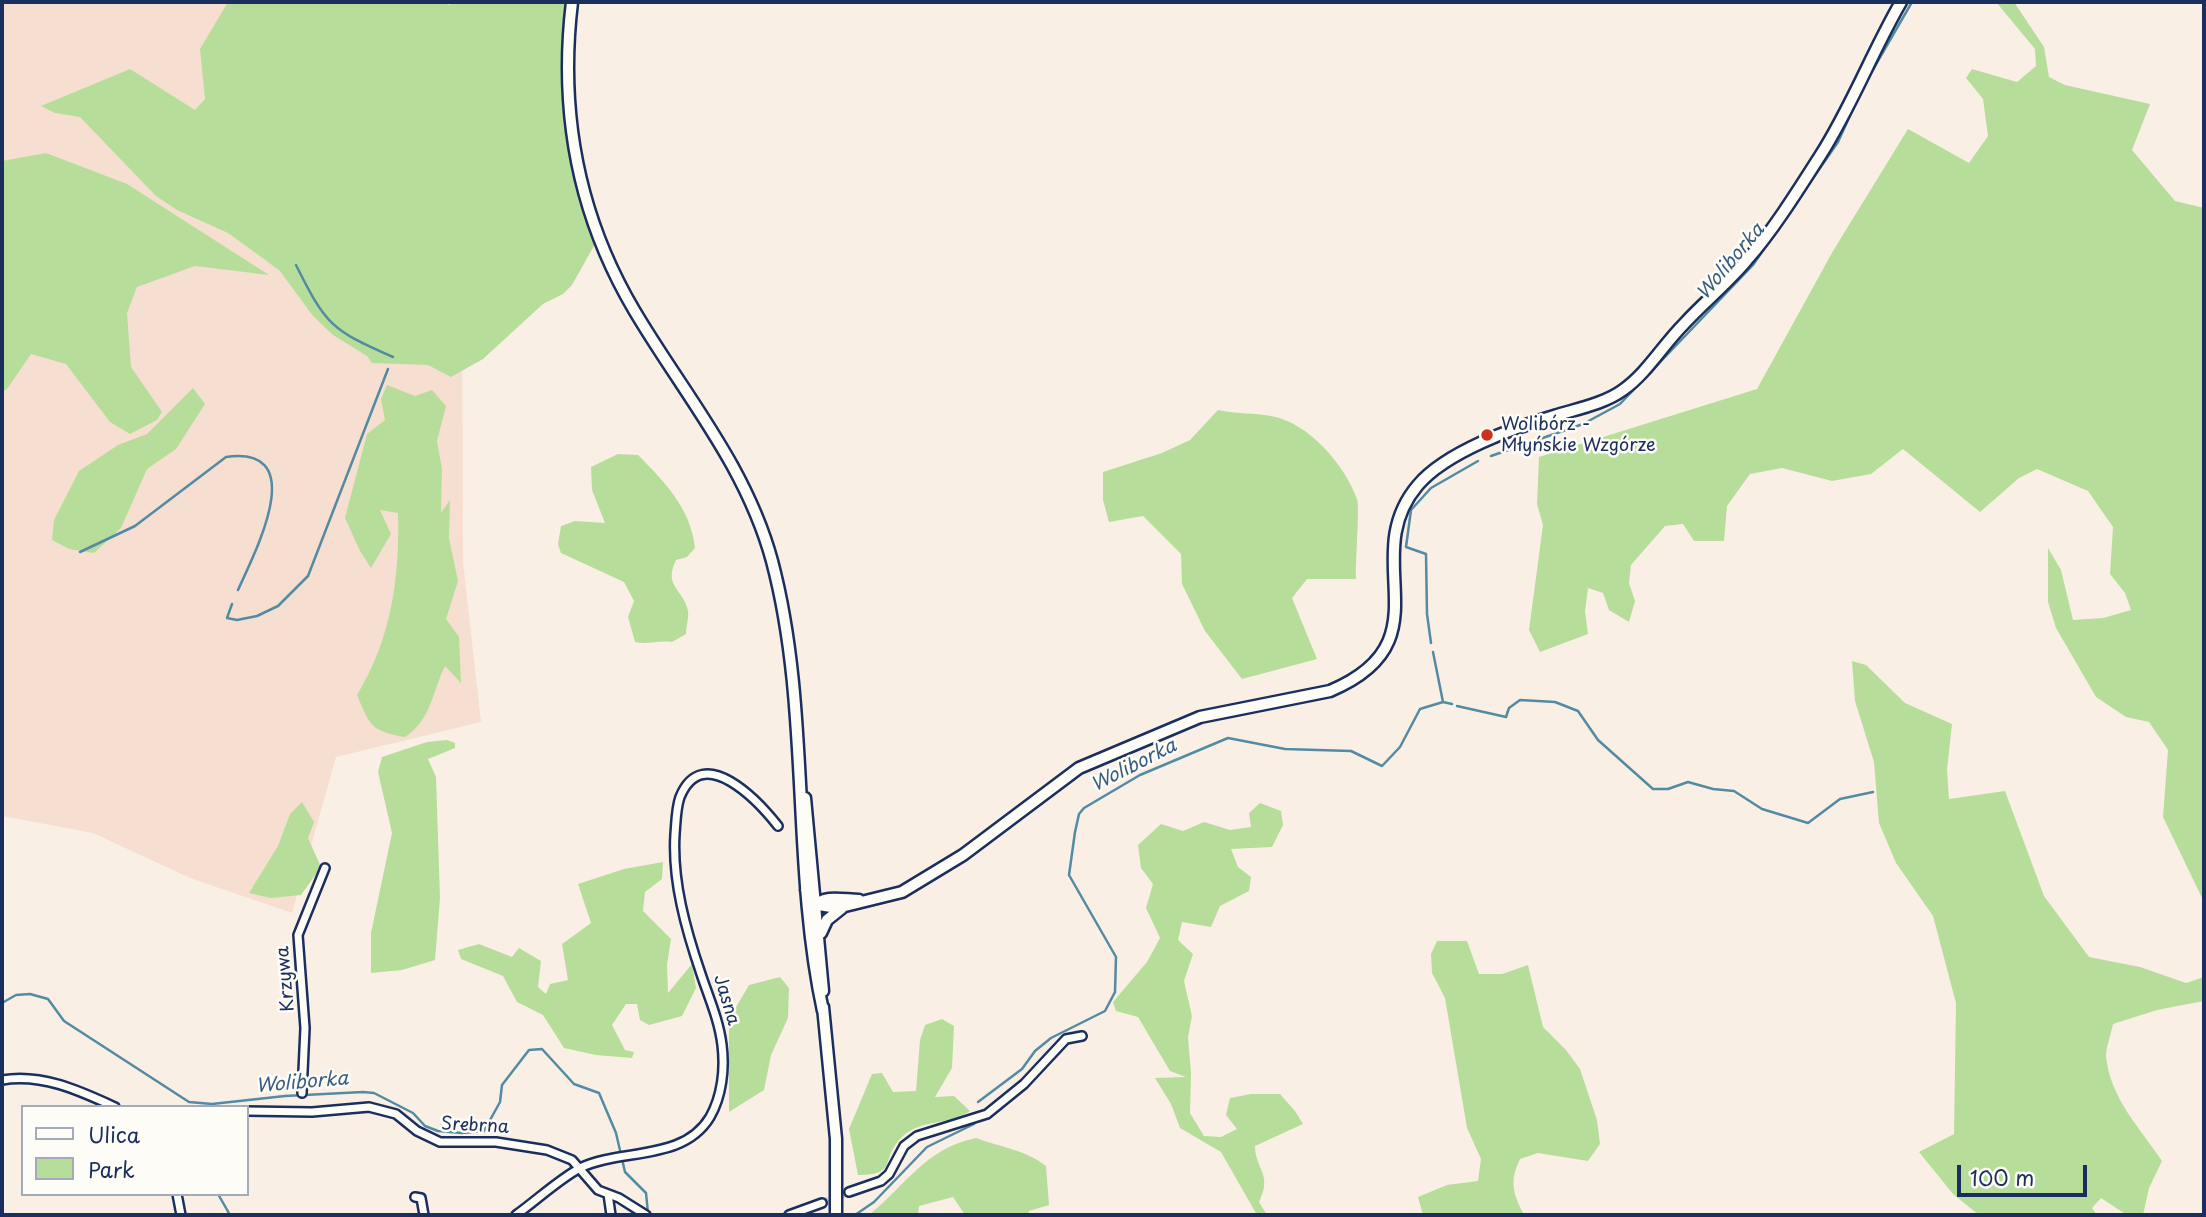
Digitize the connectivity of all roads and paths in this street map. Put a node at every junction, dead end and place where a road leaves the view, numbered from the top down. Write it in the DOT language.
graph roads {
  1 [pos="572,2"];
  2 [pos="1901,2"];
  3 [pos="778,826"];
  4 [pos="325,868"];
  5 [pos="811,890"];
  6 [pos="829,899"];
  7 [pos="873,900"];
  8 [pos="817,903"];
  9 [pos="842,908"];
  10 [pos="810,919"];
  11 [pos="820,937"];
  12 [pos="823,1011"];
  13 [pos="1082,1036"];
  14 [pos="2,1080"];
  15 [pos="302,1093"];
  16 [pos="110,1105"];
  17 [pos="248,1111"];
  18 [pos="579,1169"];
  19 [pos="849,1192"];
  20 [pos="608,1194"];
  21 [pos="177,1196"];
  22 [pos="415,1197"];
  23 [pos="822,1203"];
  24 [pos="644,1214"];
  25 [pos="181,1215"];
  26 [pos="424,1215"];
  27 [pos="516,1215"];
  28 [pos="611,1215"];
  29 [pos="789,1215"];
  30 [pos="836,1215"];
  1 -- 5 [label="main road"];
  2 -- 7 [label="main road"];
  3 -- 18 [label="street, Jasna"];
  4 -- 15 [label="street, Krzywa"];
  5 -- 6 [label="main road"];
  5 -- 8 [label="main road"];
  5 -- 10 [label="main road"];
  6 -- 7 [label="main road"];
  6 -- 8 [label="main road"];
  7 -- 9 [label="main road"];
  8 -- 9 [label="main road"];
  8 -- 10 [label="main road"];
  8 -- 11 [label="main road"];
  9 -- 11 [label="main road"];
  10 -- 12 [label="main road"];
  11 -- 12 [label="main road"];
  12 -- 30 [label="main road"];
  13 -- 19 [label="street"];
  14 -- 16 [label="street"];
  17 -- 18 [label="street, Srebrna"];
  18 -- 20 [label="street, Srebrna"];
  18 -- 27 [label="street, Jasna"];
  20 -- 24 [label="street, Srebrna"];
  20 -- 28 [label="street"];
  21 -- 25 [label="street"];
  22 -- 26 [label="street"];
  23 -- 29 [label="street"];
}
